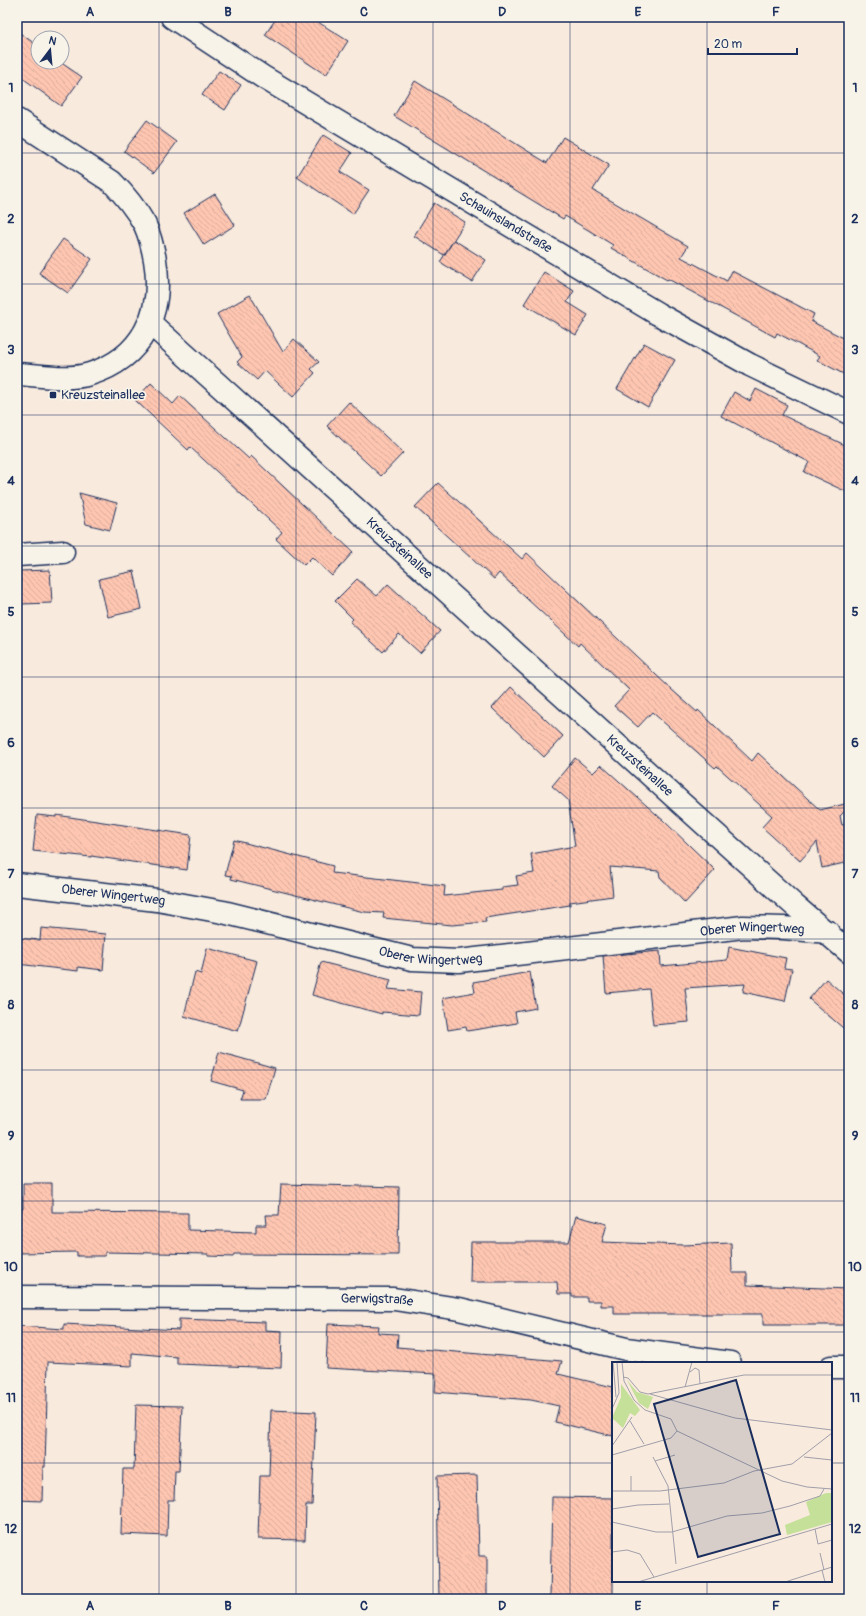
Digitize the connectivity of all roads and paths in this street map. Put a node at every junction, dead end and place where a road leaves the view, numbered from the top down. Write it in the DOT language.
graph roads {
  1 [pos="172,17"];
  2 [pos="17,120"];
  3 [pos="150,323"];
  4 [pos="17,374"];
  5 [pos="849,413"];
  6 [pos="63,552"];
  7 [pos="17,555"];
  8 [pos="17,884"];
  9 [pos="824,932"];
  10 [pos="849,936"];
  11 [pos="849,952"];
  12 [pos="17,1297"];
  13 [pos="723,1362"];
  14 [pos="832,1367"];
  15 [pos="849,1367"];
  1 -- 5 [label="street, Schauinslandstraße"];
  2 -- 3 [label="street"];
  3 -- 4 [label="street"];
  3 -- 9 [label="street, Kreuzsteinallee"];
  6 -- 7 [label="street"];
  8 -- 9 [label="street, Oberer Wingertweg"];
  9 -- 10 [label="street, Oberer Wingertweg"];
  9 -- 11 [label="street, Kreuzsteinallee"];
  12 -- 13 [label="street, Gerwigstraße"];
  14 -- 15 [label="street"];
}
